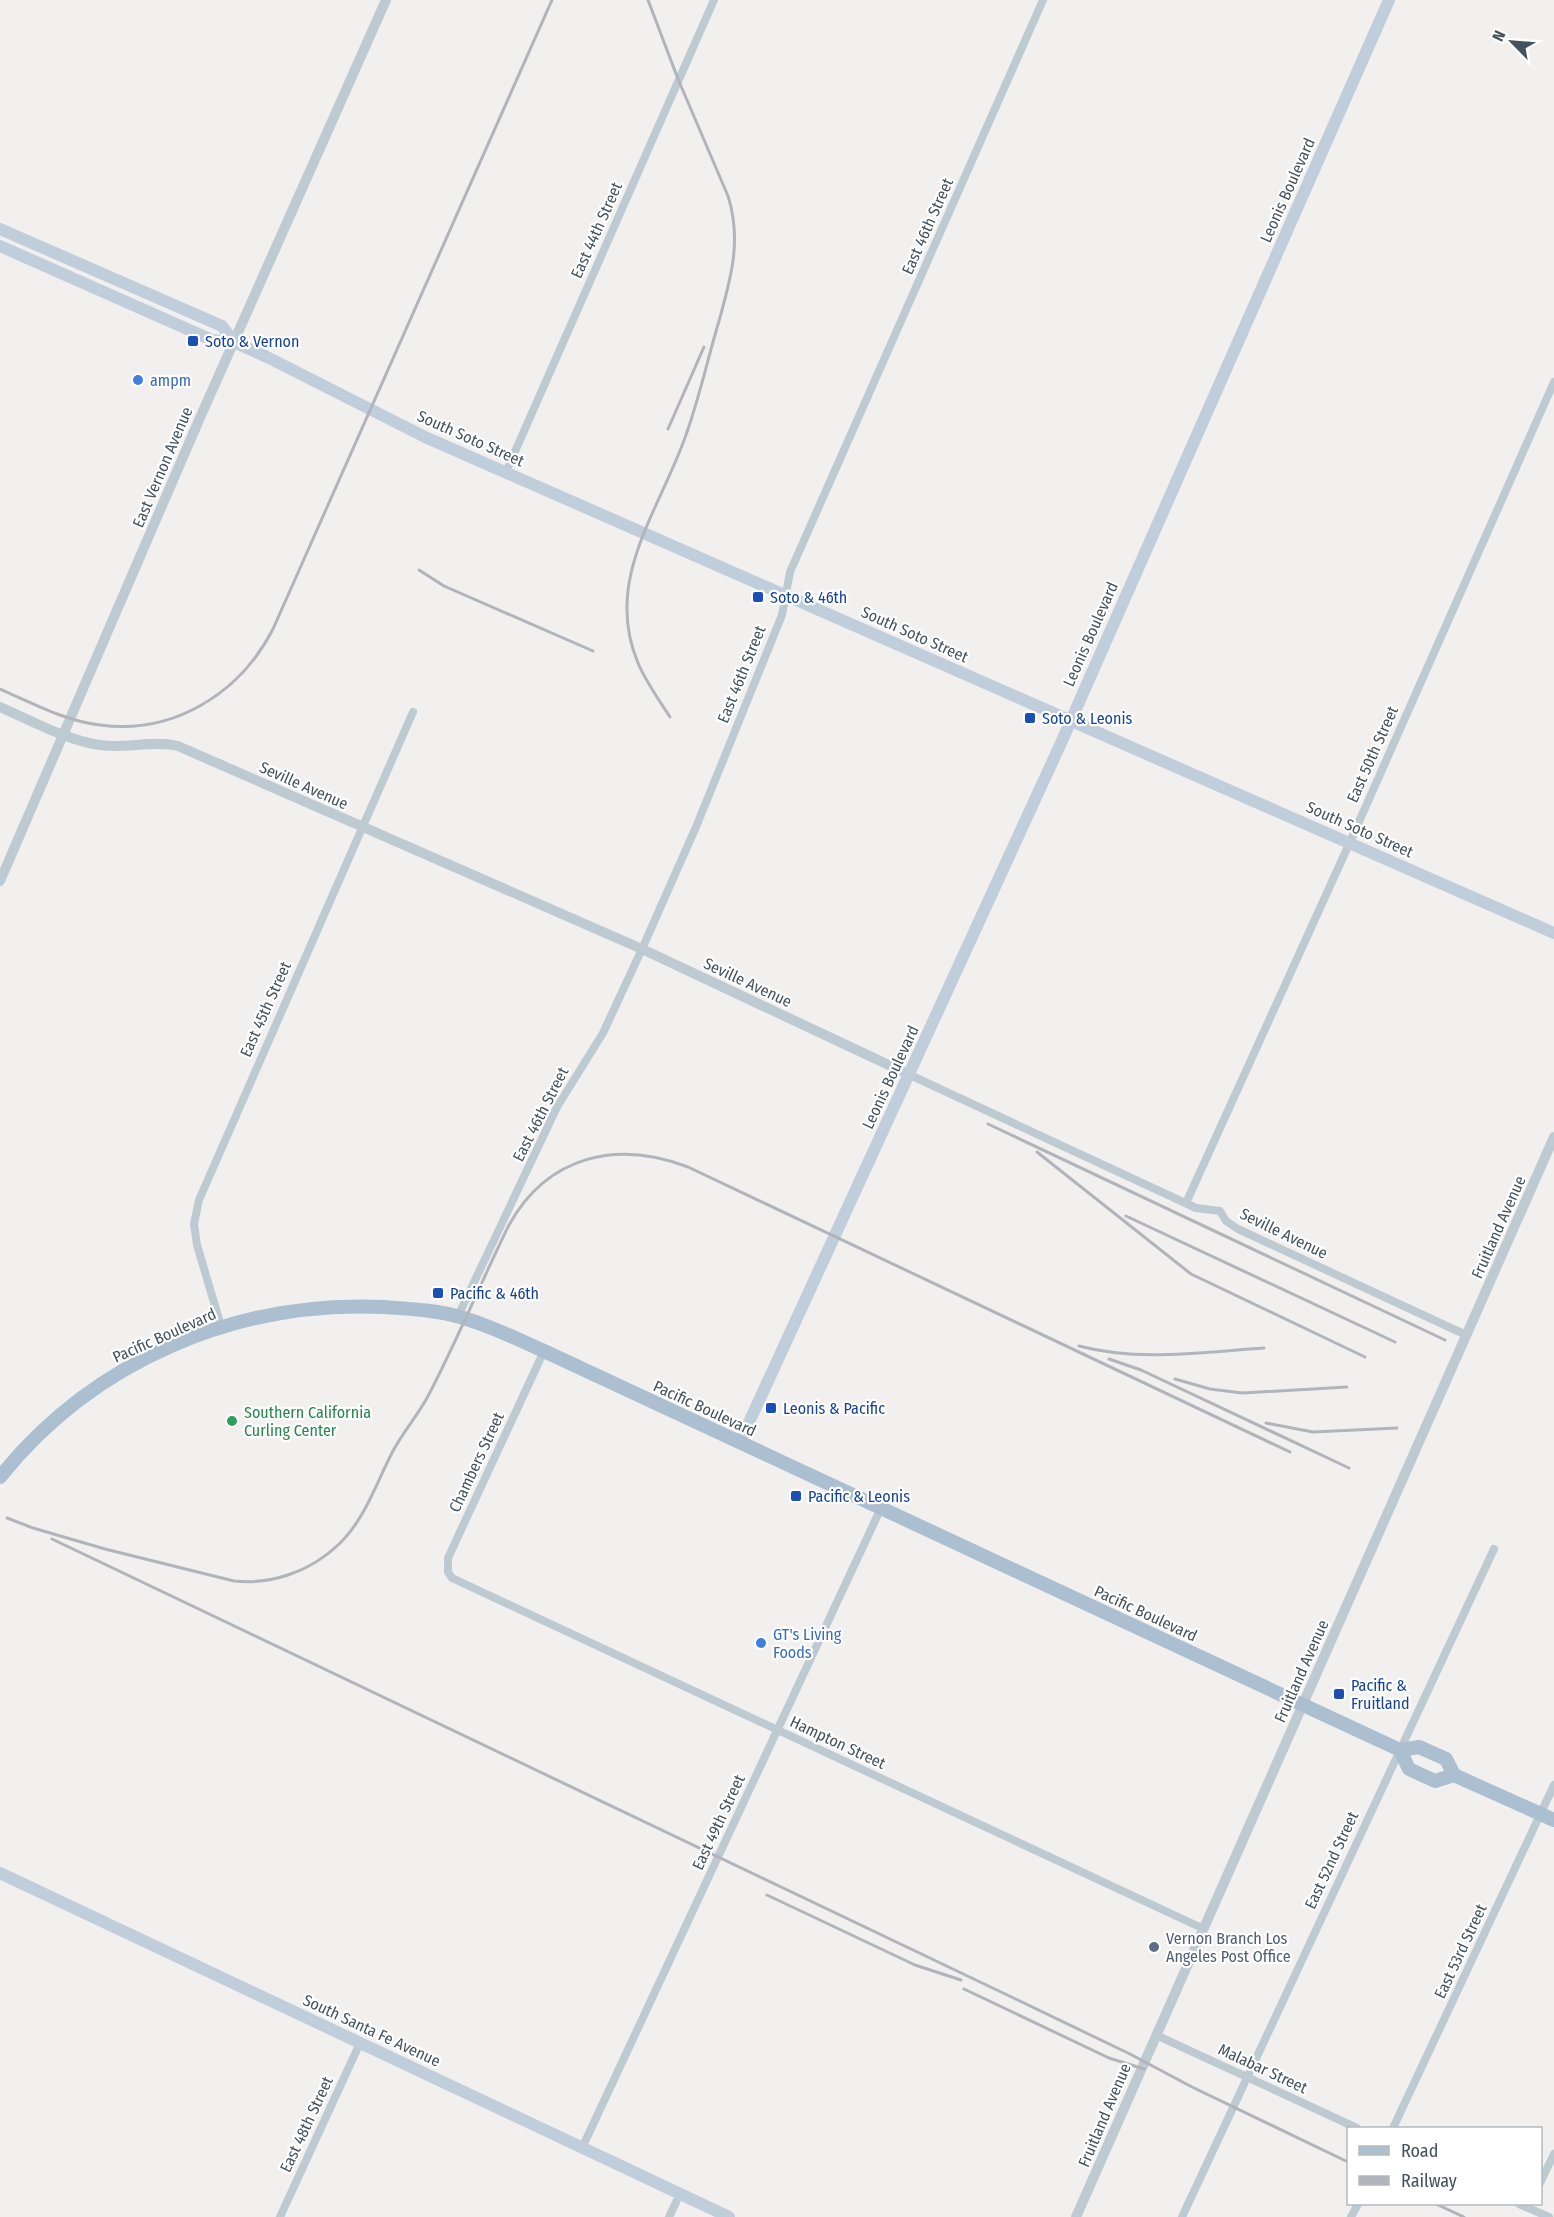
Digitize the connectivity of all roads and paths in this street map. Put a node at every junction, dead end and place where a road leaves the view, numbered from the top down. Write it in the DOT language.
graph roads {
  1 [pos="386,0"];
  2 [pos="714,0"];
  3 [pos="1043,0"];
  4 [pos="1389,0"];
  5 [pos="0,229"];
  6 [pos="27,240"];
  7 [pos="0,246"];
  8 [pos="20,256"];
  9 [pos="234,342"];
  10 [pos="1554,382"];
  11 [pos="506,472"];
  12 [pos="786,594"];
  13 [pos="0,707"];
  14 [pos="413,712"];
  15 [pos="1071,720"];
  16 [pos="64,734"];
  17 [pos="362,826"];
  18 [pos="1350,842"];
  19 [pos="0,881"];
  20 [pos="1554,933"];
  21 [pos="642,949"];
  22 [pos="910,1075"];
  23 [pos="1554,1137"];
  24 [pos="1186,1203"];
  25 [pos="458,1316"];
  26 [pos="220,1326"];
  27 [pos="1466,1335"];
  28 [pos="544,1351"];
  29 [pos="740,1442"];
  30 [pos="0,1477"];
  31 [pos="881,1508"];
  32 [pos="1494,1549"];
  33 [pos="460,1582"];
  34 [pos="1302,1705"];
  35 [pos="777,1730"];
  36 [pos="1400,1750"];
  37 [pos="1454,1775"];
  38 [pos="1554,1785"];
  39 [pos="1541,1814"];
  40 [pos="1554,1820"];
  41 [pos="0,1873"];
  42 [pos="1204,1929"];
  43 [pos="1156,2035"];
  44 [pos="360,2043"];
  45 [pos="1247,2077"];
  46 [pos="1356,2127"];
  47 [pos="1393,2127"];
  48 [pos="582,2148"];
  49 [pos="1554,2154"];
  50 [pos="1542,2179"];
  51 [pos="680,2194"];
  52 [pos="1530,2206"];
  53 [pos="280,2217"];
  54 [pos="669,2217"];
  55 [pos="729,2217"];
  56 [pos="1076,2217"];
  57 [pos="1182,2217"];
  58 [pos="1525,2217"];
  59 [pos="1548,2217"];
  1 -- 9 [label="street, East Vernon Avenue"];
  2 -- 11 [label="street, East 44th Street"];
  3 -- 12 [label="street, East 46th Street"];
  4 -- 15 [label="main road, Leonis Boulevard"];
  5 -- 6 [label="main road, South Soto Street"];
  6 -- 8 [label="main road"];
  6 -- 9 [label="main road, South Soto Street"];
  7 -- 8 [label="main road, South Soto Street"];
  8 -- 9 [label="main road, South Soto Street"];
  9 -- 11 [label="main road, South Soto Street"];
  9 -- 16 [label="street, East Vernon Avenue"];
  10 -- 18 [label="street, East 50th Street"];
  11 -- 12 [label="main road, South Soto Street"];
  12 -- 15 [label="main road, South Soto Street"];
  12 -- 21 [label="street, East 46th Street"];
  13 -- 16 [label="street, Seville Avenue"];
  14 -- 17 [label="street, East 45th Street"];
  15 -- 18 [label="main road, South Soto Street"];
  15 -- 22 [label="main road, Leonis Boulevard"];
  16 -- 17 [label="street, Seville Avenue"];
  16 -- 19 [label="street, East Vernon Avenue"];
  17 -- 21 [label="street, Seville Avenue"];
  17 -- 26 [label="street, East 45th Street"];
  18 -- 20 [label="main road, South Soto Street"];
  18 -- 24 [label="street, East 50th Street"];
  21 -- 22 [label="street, Seville Avenue"];
  21 -- 25 [label="street, East 46th Street"];
  22 -- 24 [label="street, Seville Avenue"];
  22 -- 29 [label="main road, Leonis Boulevard"];
  23 -- 27 [label="street, Fruitland Avenue"];
  24 -- 27 [label="street, Seville Avenue"];
  25 -- 26 [label="main road, Pacific Boulevard"];
  25 -- 28 [label="main road, Pacific Boulevard"];
  26 -- 30 [label="main road, Pacific Boulevard"];
  27 -- 34 [label="street, Fruitland Avenue"];
  28 -- 29 [label="main road, Pacific Boulevard"];
  28 -- 33 [label="street, Chambers Street"];
  29 -- 31 [label="main road, Pacific Boulevard"];
  31 -- 34 [label="main road, Pacific Boulevard"];
  31 -- 35 [label="street, East 49th Street"];
  32 -- 36 [label="street, East 52nd Street"];
  33 -- 35 [label="street, Hampton Street"];
  34 -- 36 [label="main road, Pacific Boulevard"];
  34 -- 42 [label="street, Fruitland Avenue"];
  35 -- 42 [label="street, Hampton Street"];
  35 -- 48 [label="street, East 49th Street"];
  36 -- 37 [label="main road, Pacific Boulevard"];
  36 -- 37 [label="main road, Pacific Boulevard"];
  36 -- 45 [label="street, East 52nd Street"];
  37 -- 39 [label="main road, Pacific Boulevard"];
  38 -- 39 [label="street, East 53rd Street"];
  39 -- 40 [label="main road, Pacific Boulevard"];
  39 -- 47 [label="street, East 53rd Street"];
  41 -- 44 [label="main road, South Santa Fe Avenue"];
  42 -- 43 [label="street, Fruitland Avenue"];
  43 -- 45 [label="street, Malabar Street"];
  43 -- 56 [label="street, Fruitland Avenue"];
  44 -- 48 [label="main road, South Santa Fe Avenue"];
  44 -- 53 [label="street, East 48th Street"];
  45 -- 46 [label="street, Malabar Street"];
  45 -- 57 [label="street, East 52nd Street"];
  48 -- 51 [label="main road, South Santa Fe Avenue"];
  49 -- 50 [label="street"];
  51 -- 54 [label="street"];
  51 -- 55 [label="main road, South Santa Fe Avenue"];
  52 -- 58 [label="street"];
  52 -- 59 [label="street"];
}
